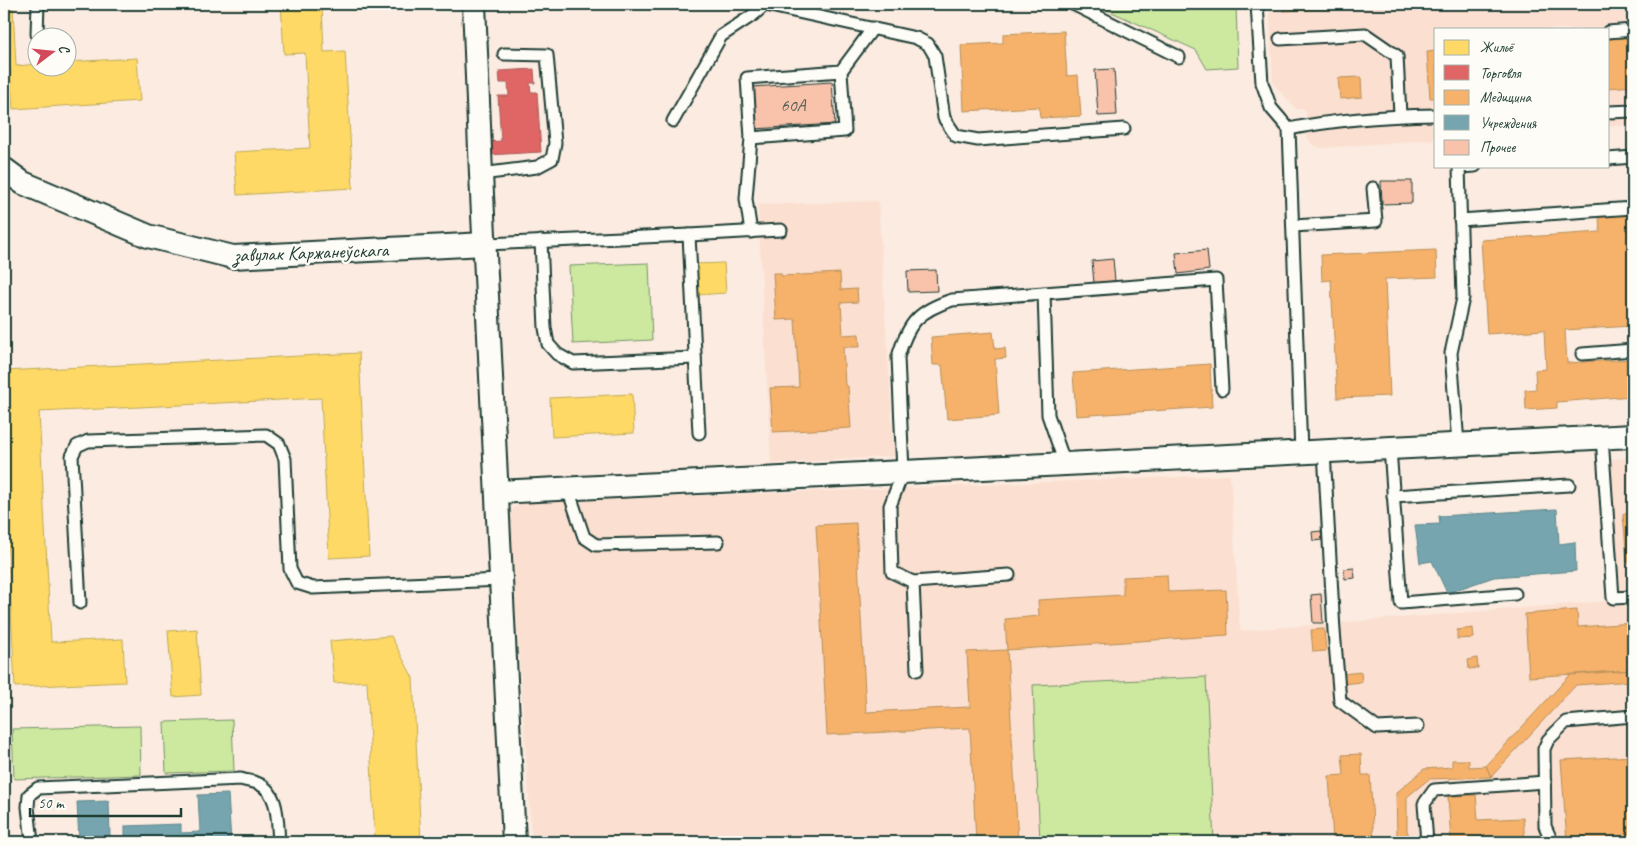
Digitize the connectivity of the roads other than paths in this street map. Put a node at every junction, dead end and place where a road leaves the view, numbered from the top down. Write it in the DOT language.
graph roads {
  1 [pos="38,4"];
  2 [pos="474,4"];
  3 [pos="763,4"];
  4 [pos="1073,4"];
  5 [pos="1257,4"];
  6 [pos="37,28"];
  7 [pos="873,28"];
  8 [pos="1633,30"];
  9 [pos="1610,32"];
  10 [pos="1280,40"];
  11 [pos="504,54"];
  12 [pos="1179,56"];
  13 [pos="841,71"];
  14 [pos="1633,111"];
  15 [pos="1610,112"];
  16 [pos="1400,115"];
  17 [pos="1434,115"];
  18 [pos="673,121"];
  19 [pos="1124,128"];
  20 [pos="1289,129"];
  21 [pos="751,138"];
  22 [pos="1633,157"];
  23 [pos="1610,159"];
  24 [pos="1459,168"];
  25 [pos="4,169"];
  26 [pos="481,174"];
  27 [pos="1373,188"];
  28 [pos="1633,208"];
  29 [pos="1460,220"];
  30 [pos="1293,226"];
  31 [pos="781,230"];
  32 [pos="752,232"];
  33 [pos="689,235"];
  34 [pos="541,241"];
  35 [pos="485,244"];
  36 [pos="1044,293"];
  37 [pos="1633,350"];
  38 [pos="1582,354"];
  39 [pos="695,358"];
  40 [pos="1222,389"];
  41 [pos="699,433"];
  42 [pos="1633,436"];
  43 [pos="1602,437"];
  44 [pos="1458,444"];
  45 [pos="1390,448"];
  46 [pos="1324,451"];
  47 [pos="1302,452"];
  48 [pos="1065,464"];
  49 [pos="903,472"];
  50 [pos="1569,485"];
  51 [pos="568,489"];
  52 [pos="497,492"];
  53 [pos="1393,496"];
  54 [pos="718,542"];
  55 [pos="1009,575"];
  56 [pos="501,580"];
  57 [pos="913,582"];
  58 [pos="1515,594"];
  59 [pos="1633,597"];
  60 [pos="80,603"];
  61 [pos="917,670"];
  62 [pos="1633,716"];
  63 [pos="1418,726"];
  64 [pos="1545,782"];
  65 [pos="32,842"];
  66 [pos="279,842"];
  67 [pos="514,842"];
  68 [pos="1427,842"];
  69 [pos="1552,842"];
  1 -- 6 [label="lane"];
  2 -- 26 [label="street"];
  3 -- 7 [label="lane"];
  3 -- 18 [label="lane"];
  4 -- 12 [label="lane"];
  5 -- 20 [label="lane"];
  7 -- 13 [label="lane"];
  7 -- 19 [label="lane"];
  8 -- 9 [label="lane"];
  10 -- 16 [label="lane"];
  11 -- 26 [label="lane"];
  13 -- 21 [label="lane"];
  13 -- 21 [label="lane"];
  14 -- 15 [label="lane"];
  16 -- 17 [label="lane"];
  16 -- 20 [label="lane"];
  20 -- 30 [label="lane"];
  21 -- 32 [label="lane"];
  22 -- 23 [label="lane"];
  24 -- 29 [label="lane"];
  25 -- 35 [label="street, завулак Каржанеўскага"];
  26 -- 35 [label="street"];
  27 -- 30 [label="lane"];
  28 -- 29 [label="lane"];
  29 -- 44 [label="lane"];
  30 -- 47 [label="lane"];
  31 -- 32 [label="lane"];
  32 -- 33 [label="lane"];
  33 -- 34 [label="lane"];
  33 -- 39 [label="lane"];
  34 -- 35 [label="lane"];
  34 -- 39 [label="lane"];
  35 -- 52 [label="street"];
  36 -- 40 [label="lane"];
  36 -- 48 [label="lane"];
  36 -- 49 [label="lane"];
  37 -- 38 [label="lane"];
  39 -- 41 [label="lane"];
  42 -- 43 [label="street"];
  43 -- 44 [label="street"];
  43 -- 59 [label="lane"];
  44 -- 45 [label="street"];
  45 -- 46 [label="street"];
  45 -- 53 [label="lane"];
  46 -- 47 [label="street"];
  46 -- 63 [label="lane"];
  47 -- 48 [label="street"];
  48 -- 49 [label="street"];
  49 -- 51 [label="street"];
  49 -- 57 [label="lane"];
  50 -- 53 [label="lane"];
  51 -- 52 [label="street"];
  51 -- 54 [label="lane"];
  52 -- 56 [label="street"];
  53 -- 58 [label="lane"];
  55 -- 57 [label="lane"];
  56 -- 60 [label="lane"];
  56 -- 67 [label="street"];
  57 -- 61 [label="lane"];
  62 -- 64 [label="lane"];
  64 -- 68 [label="lane"];
  64 -- 69 [label="lane"];
  65 -- 66 [label="lane"];
}
